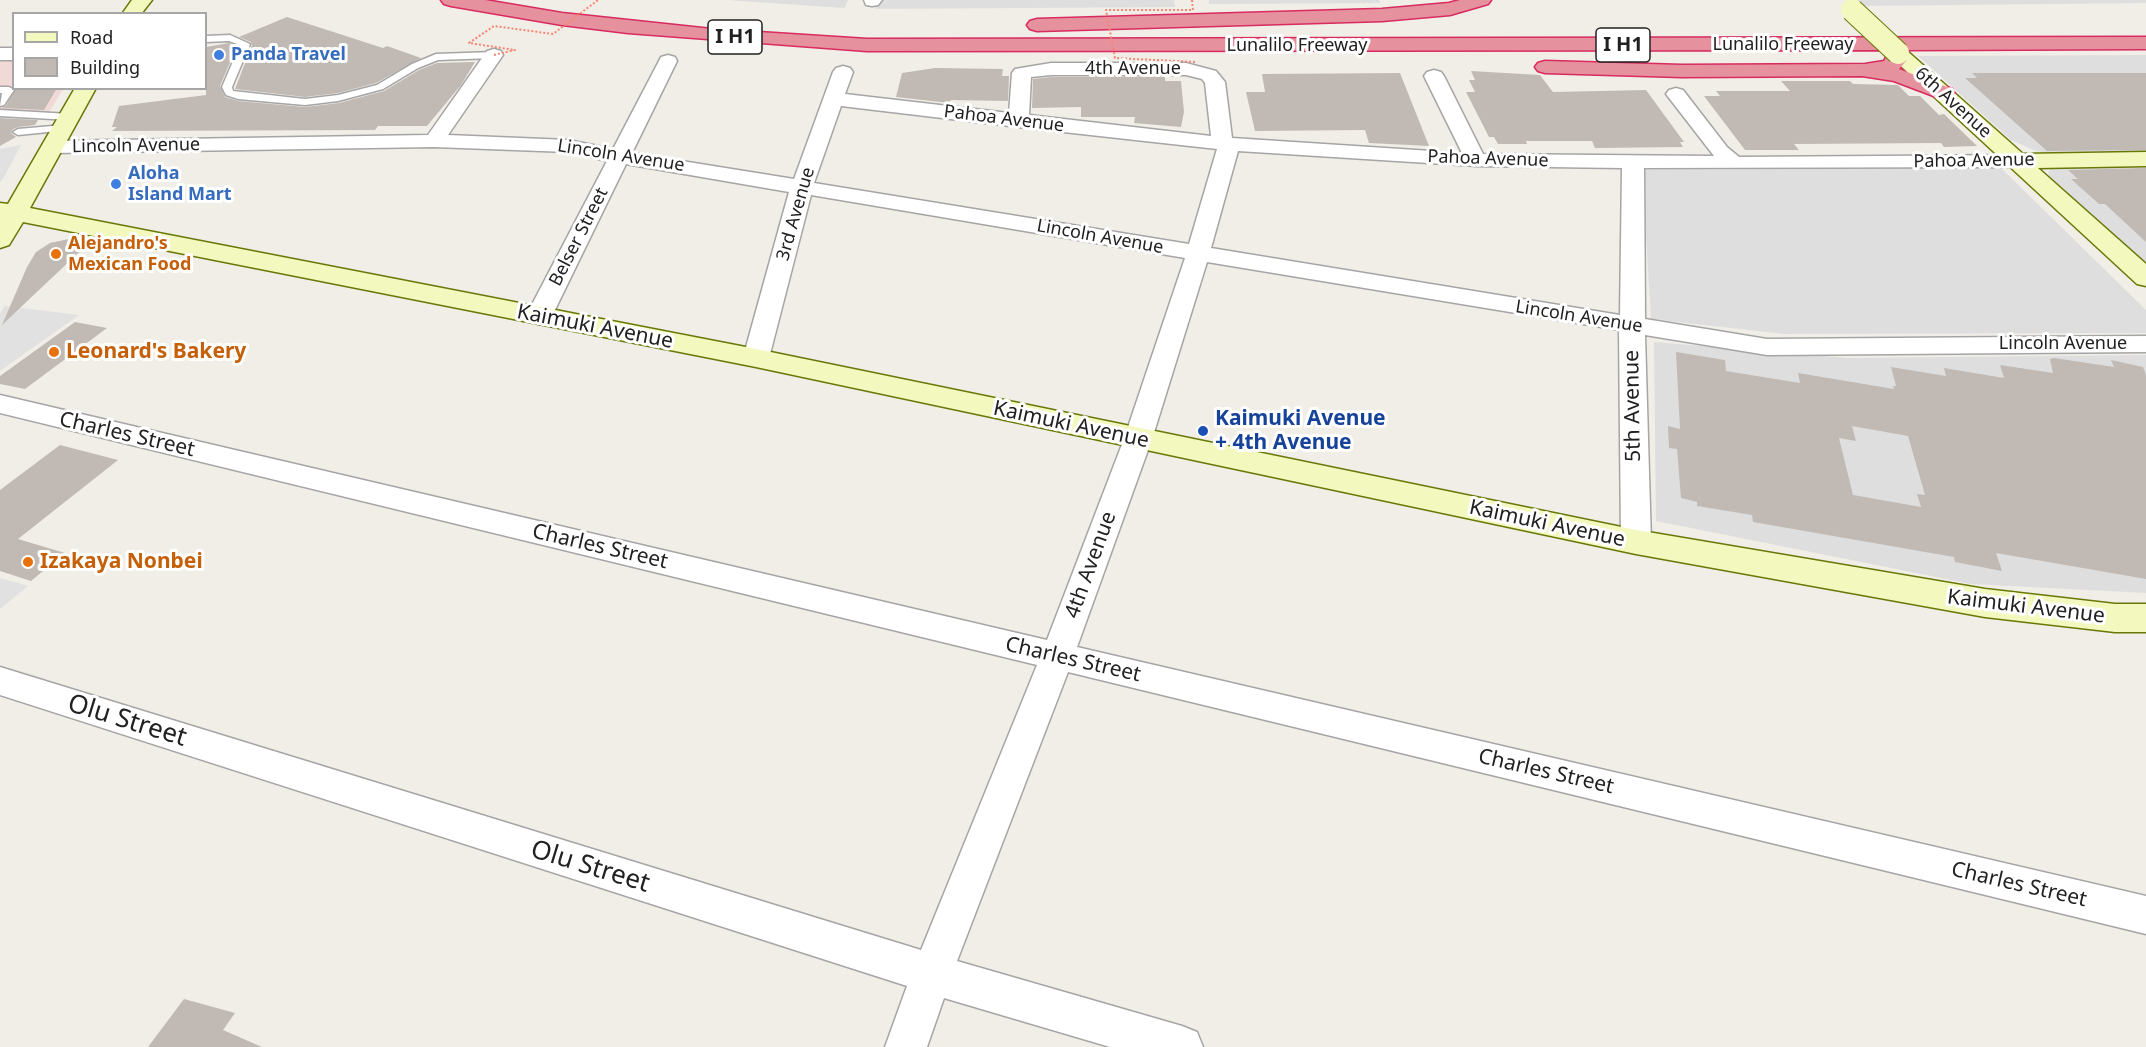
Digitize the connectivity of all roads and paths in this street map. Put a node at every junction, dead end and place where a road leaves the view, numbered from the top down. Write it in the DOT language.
graph roads {
  1 [pos="142,0"];
  2 [pos="451,0"];
  3 [pos="598,0"];
  4 [pos="1192,0"];
  5 [pos="1481,0"];
  6 [pos="1844,11"];
  7 [pos="133,12"];
  8 [pos="1897,24"];
  9 [pos="1613,25"];
  10 [pos="207,39"];
  11 [pos="2146,43"];
  12 [pos="1100,46"];
  13 [pos="1898,53"];
  14 [pos="494,55"];
  15 [pos="668,61"];
  16 [pos="1196,62"];
  17 [pos="1505,65"];
  18 [pos="1529,66"];
  19 [pos="1865,70"];
  20 [pos="843,72"];
  21 [pos="1434,76"];
  22 [pos="0,90"];
  23 [pos="85,90"];
  24 [pos="1676,94"];
  25 [pos="1944,94"];
  26 [pos="834,99"];
  27 [pos="0,103"];
  28 [pos="0,113"];
  29 [pos="1018,121"];
  30 [pos="62,131"];
  31 [pos="18,132"];
  32 [pos="434,141"];
  33 [pos="1226,144"];
  34 [pos="620,157"];
  35 [pos="2146,159"];
  36 [pos="1476,160"];
  37 [pos="2020,161"];
  38 [pos="1633,162"];
  39 [pos="1734,163"];
  40 [pos="802,186"];
  41 [pos="8,212"];
  42 [pos="0,240"];
  43 [pos="1198,254"];
  44 [pos="2146,278"];
  45 [pos="539,316"];
  46 [pos="1632,326"];
  47 [pos="2146,344"];
  48 [pos="756,358"];
  49 [pos="0,404"];
  50 [pos="1138,439"];
  51 [pos="1636,542"];
  52 [pos="2146,618"];
  53 [pos="1057,657"];
  54 [pos="0,681"];
  55 [pos="2146,915"];
  56 [pos="932,974"];
  57 [pos="906,1047"];
  58 [pos="1182,1047"];
  1 -- 7 [label="street"];
  2 -- 12 [label="highway, Lunalilo Freeway / I H1"];
  3 -- 14 [label="path, bridge"];
  4 -- 16 [label="path, bridge"];
  5 -- 9 [label="highway, Lunalilo Freeway / I H1"];
  6 -- 8 [label="highway, Lunalilo Freeway"];
  6 -- 13 [label="street, 6th Avenue, bridge"];
  10 -- 14 [label="lane"];
  11 -- 12 [label="highway, Lunalilo Freeway / I H1"];
  12 -- 17 [label="highway"];
  13 -- 19 [label="highway"];
  13 -- 25 [label="street, 6th Avenue"];
  14 -- 32 [label="street"];
  15 -- 34 [label="street, Belser Street"];
  18 -- 19 [label="highway"];
  19 -- 25 [label="highway"];
  20 -- 26 [label="street, 3rd Avenue"];
  21 -- 36 [label="street"];
  22 -- 27 [label="lane"];
  23 -- 30 [label="street"];
  24 -- 39 [label="street"];
  25 -- 37 [label="street, 6th Avenue"];
  26 -- 29 [label="street, Pahoa Avenue"];
  26 -- 40 [label="street, 3rd Avenue"];
  28 -- 30 [label="lane"];
  29 -- 33 [label="street, Pahoa Avenue"];
  29 -- 33 [label="street, 4th Avenue"];
  30 -- 31 [label="lane"];
  30 -- 32 [label="street, Lincoln Avenue"];
  30 -- 41 [label="street"];
  32 -- 34 [label="street, Lincoln Avenue"];
  33 -- 36 [label="street, Pahoa Avenue"];
  33 -- 43 [label="street, 4th Avenue"];
  34 -- 40 [label="street, Lincoln Avenue"];
  34 -- 45 [label="street, Belser Street"];
  35 -- 37 [label="street, Pahoa Avenue"];
  36 -- 38 [label="street, Pahoa Avenue"];
  37 -- 39 [label="street, Pahoa Avenue"];
  37 -- 44 [label="street, 6th Avenue"];
  38 -- 39 [label="street, Pahoa Avenue"];
  38 -- 46 [label="street, 5th Avenue"];
  40 -- 43 [label="street, Lincoln Avenue"];
  40 -- 48 [label="street, 3rd Avenue"];
  41 -- 42 [label="street"];
  41 -- 45 [label="street, Kaimuki Avenue"];
  43 -- 46 [label="street, Lincoln Avenue"];
  43 -- 50 [label="street, 4th Avenue"];
  45 -- 48 [label="street, Kaimuki Avenue"];
  46 -- 47 [label="street, Lincoln Avenue"];
  46 -- 51 [label="street, 5th Avenue"];
  48 -- 50 [label="street, Kaimuki Avenue"];
  49 -- 53 [label="street, Charles Street"];
  50 -- 51 [label="street, Kaimuki Avenue"];
  50 -- 53 [label="street, 4th Avenue"];
  51 -- 52 [label="street, Kaimuki Avenue"];
  53 -- 55 [label="street, Charles Street"];
  53 -- 56 [label="street, 4th Avenue"];
  54 -- 56 [label="street, Olu Street"];
  56 -- 57 [label="street, 4th Avenue"];
  56 -- 58 [label="street, Olu Street"];
}
